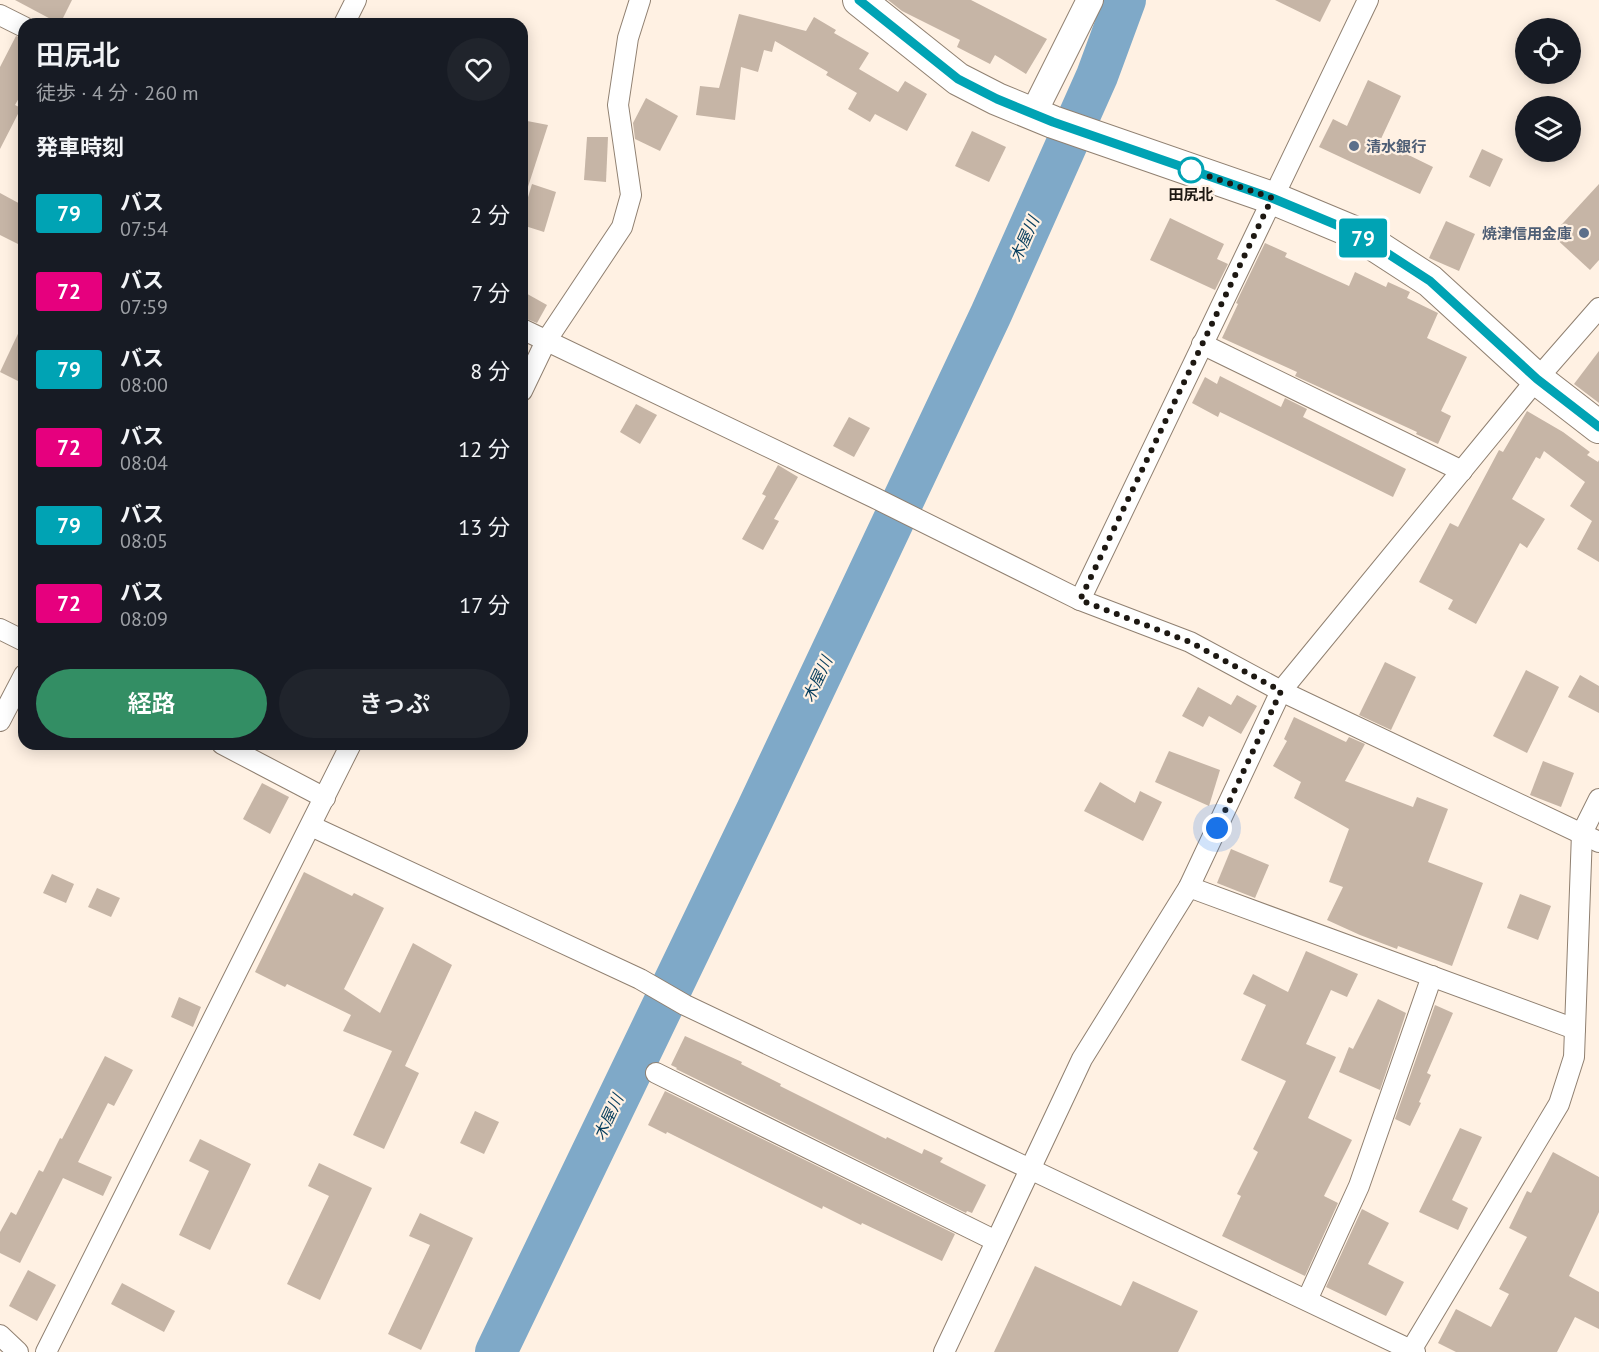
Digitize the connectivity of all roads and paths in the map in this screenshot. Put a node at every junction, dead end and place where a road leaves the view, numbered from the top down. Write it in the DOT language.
graph roads {
  1 [pos="356,0"];
  2 [pos="640,0"];
  3 [pos="859,0"];
  4 [pos="1089,0"];
  5 [pos="1368,0"];
  6 [pos="3,12"];
  7 [pos="347,18"];
  8 [pos="18,23"];
  9 [pos="1043,118"];
  10 [pos="1272,198"];
  11 [pos="1599,308"];
  12 [pos="528,332"];
  13 [pos="546,340"];
  14 [pos="1202,344"];
  15 [pos="528,378"];
  16 [pos="1537,379"];
  17 [pos="1599,427"];
  18 [pos="1462,471"];
  19 [pos="1080,600"];
  20 [pos="0,628"];
  21 [pos="18,638"];
  22 [pos="18,687"];
  23 [pos="1281,691"];
  24 [pos="0,722"];
  25 [pos="233,750"];
  26 [pos="348,750"];
  27 [pos="325,798"];
  28 [pos="1599,799"];
  29 [pos="311,826"];
  30 [pos="1591,837"];
  31 [pos="1189,887"];
  32 [pos="1432,976"];
  33 [pos="1575,1029"];
  34 [pos="657,1073"];
  35 [pos="1031,1168"];
  36 [pos="996,1241"];
  37 [pos="1307,1300"];
  38 [pos="0,1335"];
  39 [pos="1412,1351"];
  40 [pos="18,1352"];
  41 [pos="46,1352"];
  42 [pos="944,1352"];
  1 -- 7 [label="street"];
  2 -- 13 [label="street"];
  3 -- 9 [label="main road"];
  4 -- 9 [label="street"];
  5 -- 10 [label="street"];
  6 -- 8 [label="street"];
  9 -- 10 [label="main road"];
  10 -- 14 [label="street"];
  10 -- 16 [label="main road"];
  11 -- 16 [label="street"];
  12 -- 13 [label="street"];
  13 -- 15 [label="street"];
  13 -- 19 [label="street"];
  14 -- 18 [label="street"];
  14 -- 19 [label="street"];
  16 -- 17 [label="main road"];
  16 -- 18 [label="street"];
  18 -- 23 [label="street"];
  19 -- 23 [label="street"];
  20 -- 21 [label="street"];
  22 -- 24 [label="street"];
  23 -- 30 [label="street"];
  23 -- 31 [label="street"];
  25 -- 27 [label="street"];
  26 -- 27 [label="street"];
  27 -- 29 [label="street"];
  28 -- 30 [label="street"];
  29 -- 35 [label="street"];
  29 -- 41 [label="street"];
  30 -- 33 [label="street"];
  31 -- 32 [label="street"];
  31 -- 35 [label="street"];
  32 -- 33 [label="street"];
  32 -- 37 [label="street"];
  33 -- 39 [label="street"];
  34 -- 36 [label="street"];
  35 -- 36 [label="street"];
  35 -- 37 [label="street"];
  36 -- 42 [label="street"];
  37 -- 39 [label="street"];
  38 -- 40 [label="street"];
}
